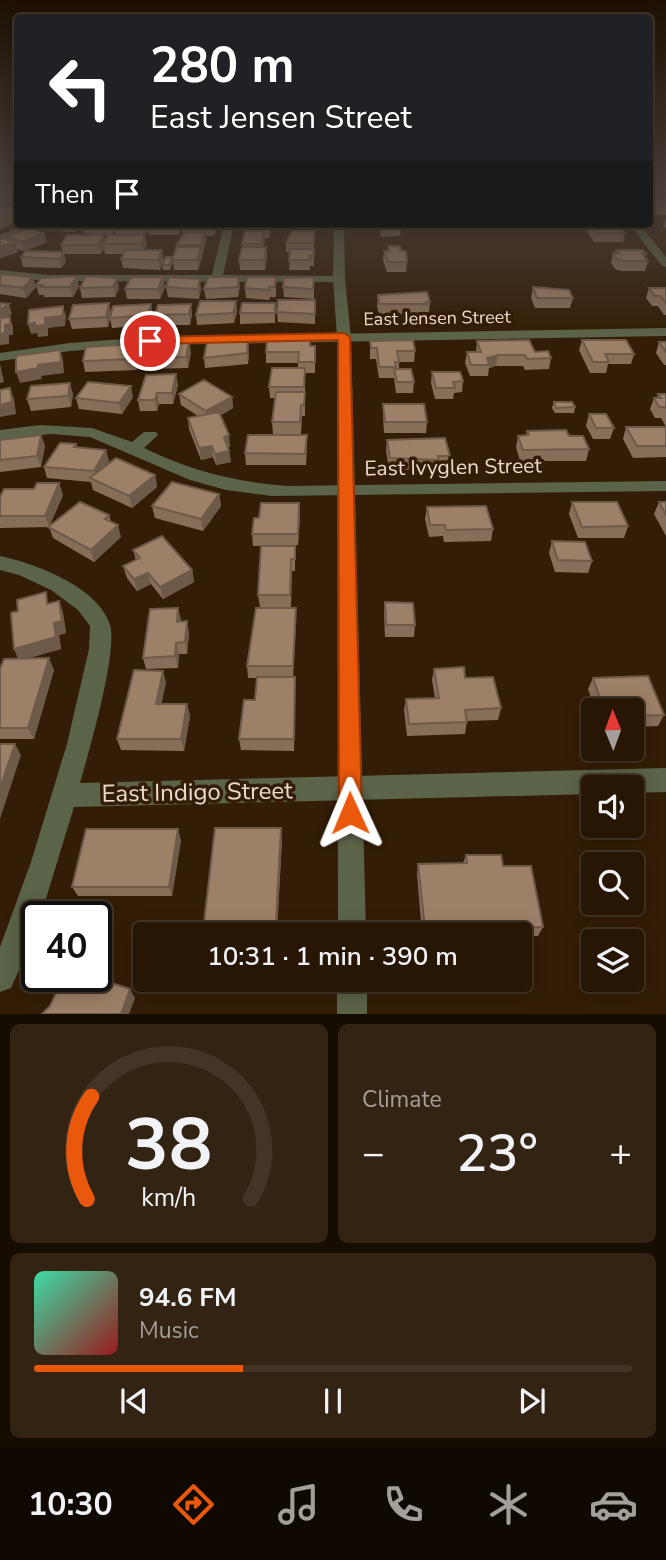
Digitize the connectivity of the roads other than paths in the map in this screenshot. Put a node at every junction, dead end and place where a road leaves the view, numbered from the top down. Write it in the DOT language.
graph roads {
  1 [pos="225,240"];
  2 [pos="339,240"];
  3 [pos="647,240"];
  4 [pos="666,264"];
  5 [pos="96,268"];
  6 [pos="0,273"];
  7 [pos="88,278"];
  8 [pos="217,278"];
  9 [pos="339,279"];
  10 [pos="666,332"];
  11 [pos="344,337"];
  12 [pos="0,358"];
  13 [pos="0,435"];
  14 [pos="150,435"];
  15 [pos="134,449"];
  16 [pos="666,485"];
  17 [pos="344,492"];
  18 [pos="0,563"];
  19 [pos="666,780"];
  20 [pos="350,789"];
  21 [pos="64,795"];
  22 [pos="352,922"];
  23 [pos="1,976"];
  24 [pos="352,992"];
  25 [pos="352,1014"];
  1 -- 8 [label="street"];
  2 -- 9 [label="street"];
  3 -- 4 [label="street"];
  5 -- 7 [label="street"];
  6 -- 7 [label="street"];
  7 -- 8 [label="street"];
  8 -- 9 [label="street"];
  9 -- 11 [label="street"];
  10 -- 11 [label="street, East Jensen Street"];
  11 -- 12 [label="street, East Jensen Street"];
  11 -- 17 [label="street"];
  13 -- 15 [label="street, East Ivyglen Street"];
  14 -- 15 [label="street"];
  15 -- 17 [label="street, East Ivyglen Street"];
  16 -- 17 [label="street, East Ivyglen Street"];
  17 -- 20 [label="street"];
  18 -- 21 [label="street"];
  19 -- 20 [label="street, East Indigo Street"];
  20 -- 21 [label="street, East Indigo Street"];
  20 -- 22 [label="street"];
  21 -- 23 [label="street"];
  24 -- 25 [label="street"];
}
